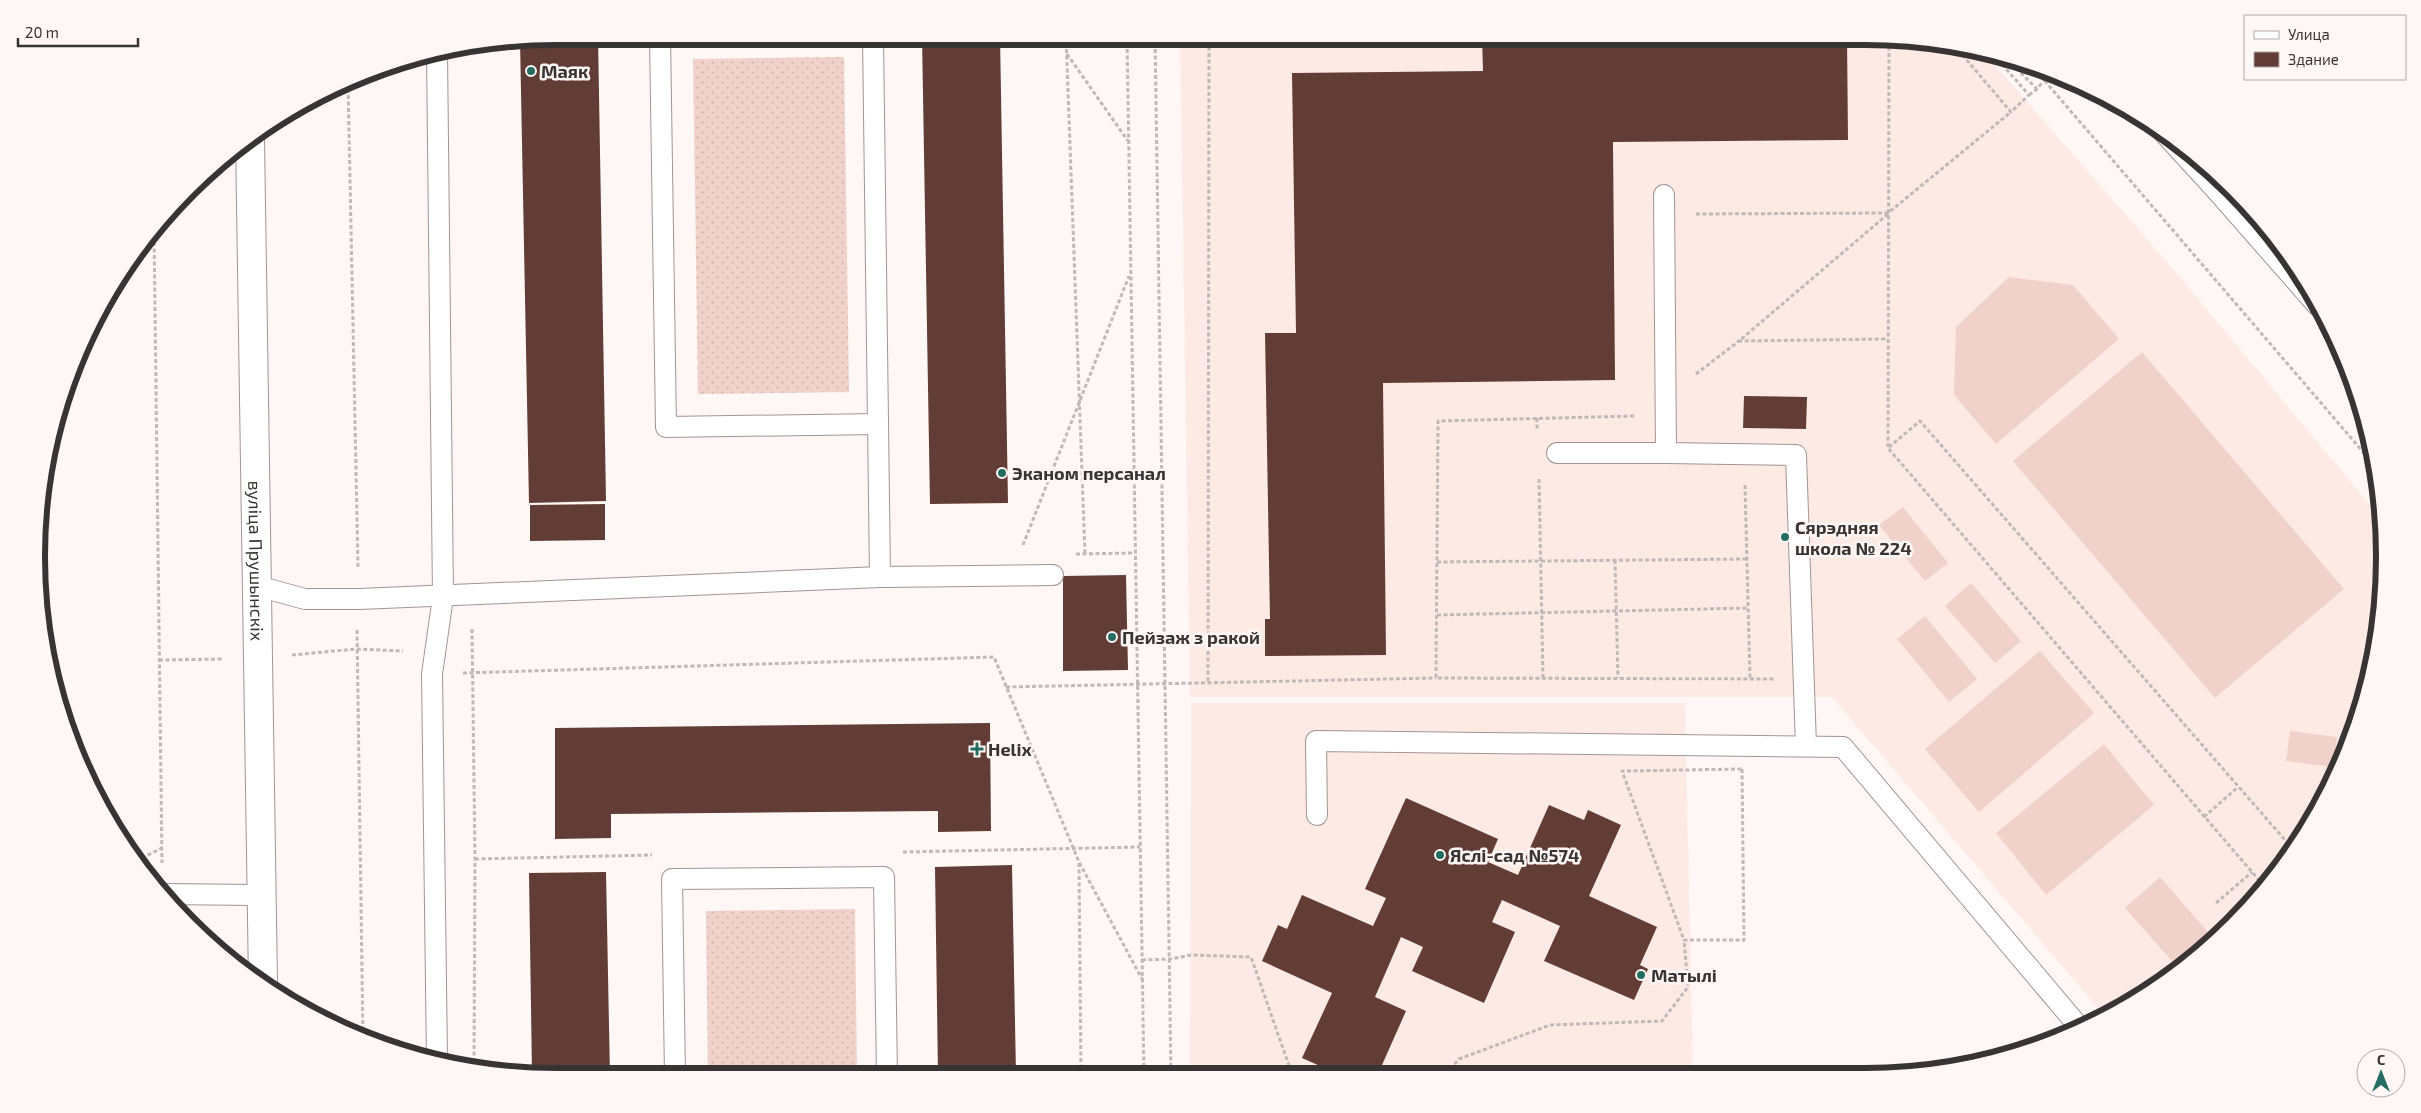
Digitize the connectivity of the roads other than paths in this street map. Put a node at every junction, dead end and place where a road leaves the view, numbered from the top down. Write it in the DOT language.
graph roads {
  1 [pos="660,45"];
  2 [pos="872,45"];
  3 [pos="437,59"];
  4 [pos="250,147"];
  5 [pos="1664,205"];
  6 [pos="2237,207"];
  7 [pos="2288,269"];
  8 [pos="878,424"];
  9 [pos="1557,453"];
  10 [pos="1666,453"];
  11 [pos="1054,575"];
  12 [pos="880,577"];
  13 [pos="257,586"];
  14 [pos="442,597"];
  15 [pos="1806,746"];
  16 [pos="1316,815"];
  17 [pos="172,894"];
  18 [pos="262,895"];
  19 [pos="263,975"];
  20 [pos="2075,1022"];
  21 [pos="437,1054"];
  22 [pos="675,1068"];
  23 [pos="887,1068"];
  1 -- 8 [label="lane"];
  2 -- 8 [label="lane"];
  3 -- 14 [label="lane"];
  4 -- 13 [label="street, вуліца Прушынскіх"];
  5 -- 10 [label="lane"];
  6 -- 7 [label="lane"];
  8 -- 12 [label="lane"];
  9 -- 10 [label="lane"];
  10 -- 15 [label="lane"];
  11 -- 12 [label="lane"];
  12 -- 14 [label="lane"];
  13 -- 14 [label="lane"];
  13 -- 18 [label="street, вуліца Прушынскіх"];
  14 -- 21 [label="lane"];
  15 -- 16 [label="lane"];
  15 -- 20 [label="lane"];
  17 -- 18 [label="lane"];
  18 -- 19 [label="street, вуліца Прушынскіх"];
  22 -- 23 [label="lane"];
}
